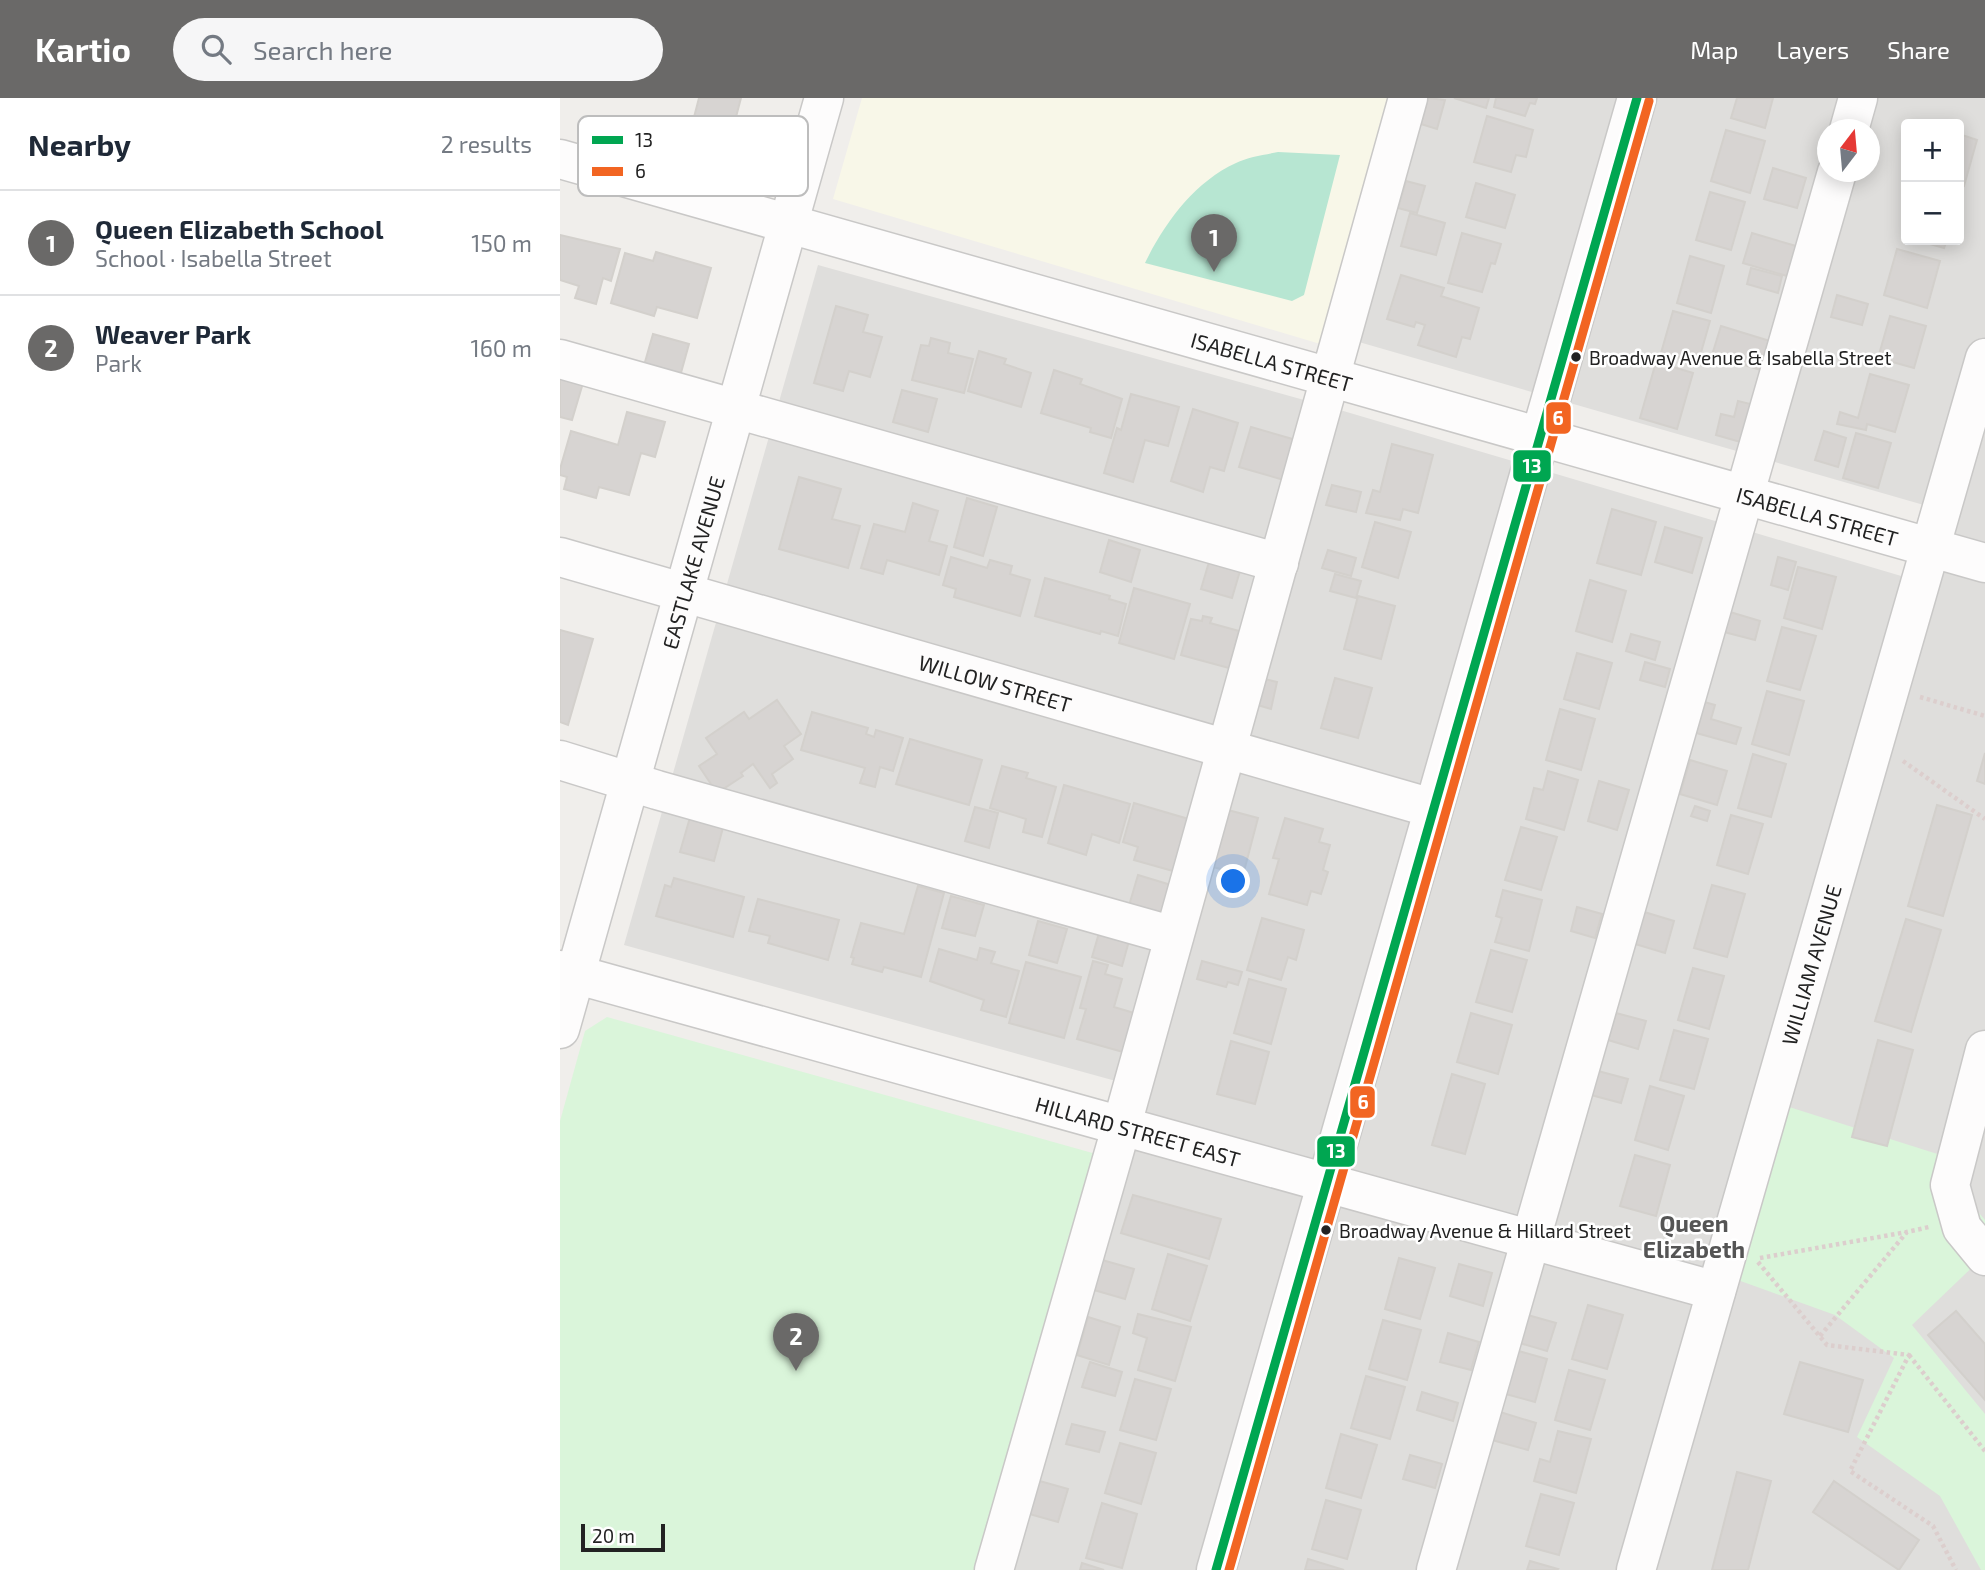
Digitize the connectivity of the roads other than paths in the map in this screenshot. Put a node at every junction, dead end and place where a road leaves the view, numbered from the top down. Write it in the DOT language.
graph roads {
  1 [pos="824,98"];
  2 [pos="1408,98"];
  3 [pos="1637,98"];
  4 [pos="1858,98"];
  5 [pos="1852,119"];
  6 [pos="808,156"];
  7 [pos="560,159"];
  8 [pos="578,164"];
  9 [pos="1834,182"];
  10 [pos="695,196"];
  11 [pos="797,196"];
  12 [pos="790,222"];
  13 [pos="1985,358"];
  14 [pos="560,359"];
  15 [pos="1332,376"];
  16 [pos="737,410"];
  17 [pos="1539,438"];
  18 [pos="1746,495"];
  19 [pos="1931,548"];
  20 [pos="560,557"];
  21 [pos="1279,563"];
  22 [pos="1985,563"];
  23 [pos="684,593"];
  24 [pos="1227,747"];
  25 [pos="560,760"];
  26 [pos="630,781"];
  27 [pos="1432,808"];
  28 [pos="1174,936"];
  29 [pos="568,972"];
  30 [pos="560,1029"];
  31 [pos="1985,1050"];
  32 [pos="1121,1128"];
  33 [pos="1326,1183"];
  34 [pos="1532,1238"];
  35 [pos="1985,1256"];
  36 [pos="1716,1291"];
  37 [pos="994,1570"];
  38 [pos="1216,1570"];
  39 [pos="1436,1570"];
  40 [pos="1636,1570"];
  1 -- 6 [label="street, EASTLAKE AVENUE"];
  2 -- 15 [label="street"];
  3 -- 17 [label="street"];
  4 -- 5 [label="street"];
  7 -- 8 [label="street, ISABELLA STREET"];
  9 -- 18 [label="street"];
  10 -- 12 [label="street, ISABELLA STREET"];
  11 -- 12 [label="street, EASTLAKE AVENUE"];
  12 -- 15 [label="street, ISABELLA STREET"];
  12 -- 16 [label="street, EASTLAKE AVENUE"];
  13 -- 19 [label="street, WILLIAM AVENUE"];
  14 -- 16 [label="street"];
  15 -- 17 [label="street, ISABELLA STREET"];
  15 -- 21 [label="street"];
  16 -- 21 [label="street"];
  16 -- 23 [label="street, EASTLAKE AVENUE"];
  17 -- 18 [label="street, ISABELLA STREET"];
  17 -- 27 [label="street"];
  18 -- 19 [label="street, ISABELLA STREET"];
  18 -- 34 [label="street"];
  19 -- 22 [label="street, ISABELLA STREET"];
  19 -- 36 [label="street, WILLIAM AVENUE"];
  20 -- 23 [label="street, WILLOW STREET"];
  21 -- 24 [label="street"];
  23 -- 24 [label="street, WILLOW STREET"];
  23 -- 26 [label="street, EASTLAKE AVENUE"];
  24 -- 27 [label="street, WILLOW STREET"];
  24 -- 28 [label="street"];
  25 -- 26 [label="street"];
  26 -- 28 [label="street"];
  26 -- 29 [label="street, EASTLAKE AVENUE"];
  27 -- 33 [label="street"];
  28 -- 32 [label="street"];
  29 -- 30 [label="street, EASTLAKE AVENUE"];
  29 -- 32 [label="street, HILLARD STREET EAST"];
  31 -- 35 [label="street"];
  32 -- 33 [label="street, HILLARD STREET EAST"];
  32 -- 37 [label="street"];
  33 -- 34 [label="street, HILLARD STREET EAST"];
  33 -- 38 [label="street"];
  34 -- 36 [label="street, HILLARD STREET EAST"];
  34 -- 39 [label="street"];
  36 -- 40 [label="street, WILLIAM AVENUE"];
}
